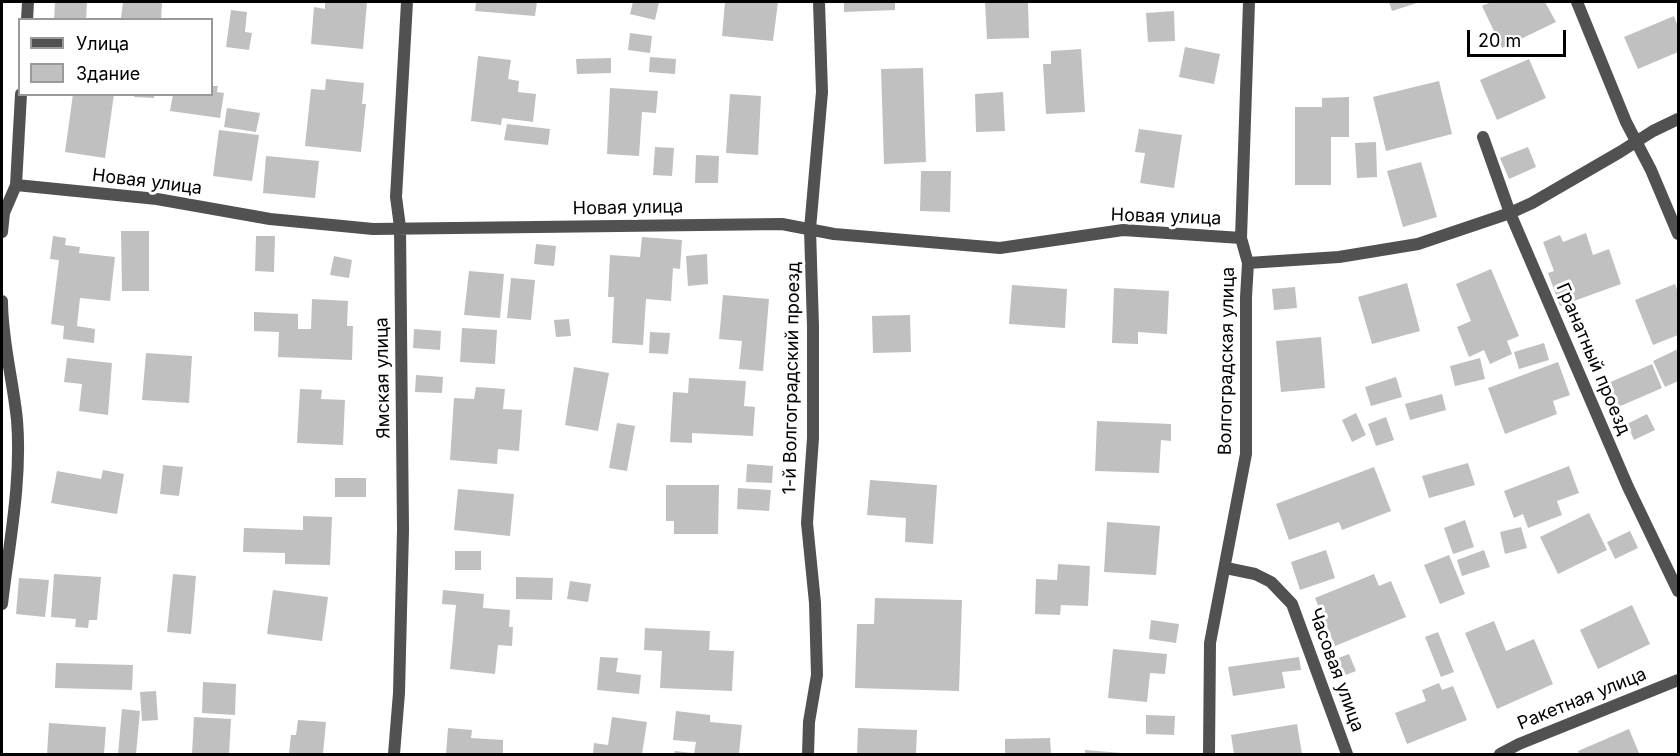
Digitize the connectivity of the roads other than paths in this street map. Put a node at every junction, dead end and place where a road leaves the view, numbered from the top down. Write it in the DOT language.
graph roads {
  1 [pos="28,2"];
  2 [pos="407,2"];
  3 [pos="819,2"];
  4 [pos="1249,2"];
  5 [pos="1576,2"];
  6 [pos="27,18"];
  7 [pos="21,96"];
  8 [pos="1678,119"];
  9 [pos="1483,137"];
  10 [pos="1635,142"];
  11 [pos="16,185"];
  12 [pos="1510,213"];
  13 [pos="3,214"];
  14 [pos="399,227"];
  15 [pos="810,229"];
  16 [pos="2,232"];
  17 [pos="1678,234"];
  18 [pos="1241,238"];
  19 [pos="1248,263"];
  20 [pos="2,301"];
  21 [pos="1226,568"];
  22 [pos="1678,591"];
  23 [pos="2,604"];
  24 [pos="1678,680"];
  25 [pos="394,754"];
  26 [pos="808,754"];
  27 [pos="1209,754"];
  28 [pos="1347,754"];
  29 [pos="1500,754"];
  1 -- 6 [label="street"];
  2 -- 14 [label="street, Ямская улица"];
  3 -- 15 [label="street, 1-й Волгоградский проезд"];
  4 -- 18 [label="street, Волгоградская улица"];
  5 -- 10 [label="street"];
  7 -- 11 [label="street"];
  8 -- 10 [label="street"];
  9 -- 12 [label="street, Гранатный проезд"];
  10 -- 12 [label="street"];
  10 -- 17 [label="street"];
  11 -- 13 [label="street"];
  11 -- 14 [label="street, Новая улица"];
  12 -- 19 [label="street"];
  12 -- 22 [label="street, Гранатный проезд"];
  13 -- 16 [label="street"];
  14 -- 15 [label="street, Новая улица"];
  14 -- 25 [label="street, Ямская улица"];
  15 -- 18 [label="street, Новая улица"];
  15 -- 26 [label="street, 1-й Волгоградский проезд"];
  18 -- 19 [label="street, Волгоградская улица"];
  19 -- 21 [label="street, Волгоградская улица"];
  20 -- 23 [label="street"];
  21 -- 27 [label="street, Волгоградская улица"];
  21 -- 28 [label="street, Часовая улица"];
  24 -- 29 [label="street, Ракетная улица"];
}
